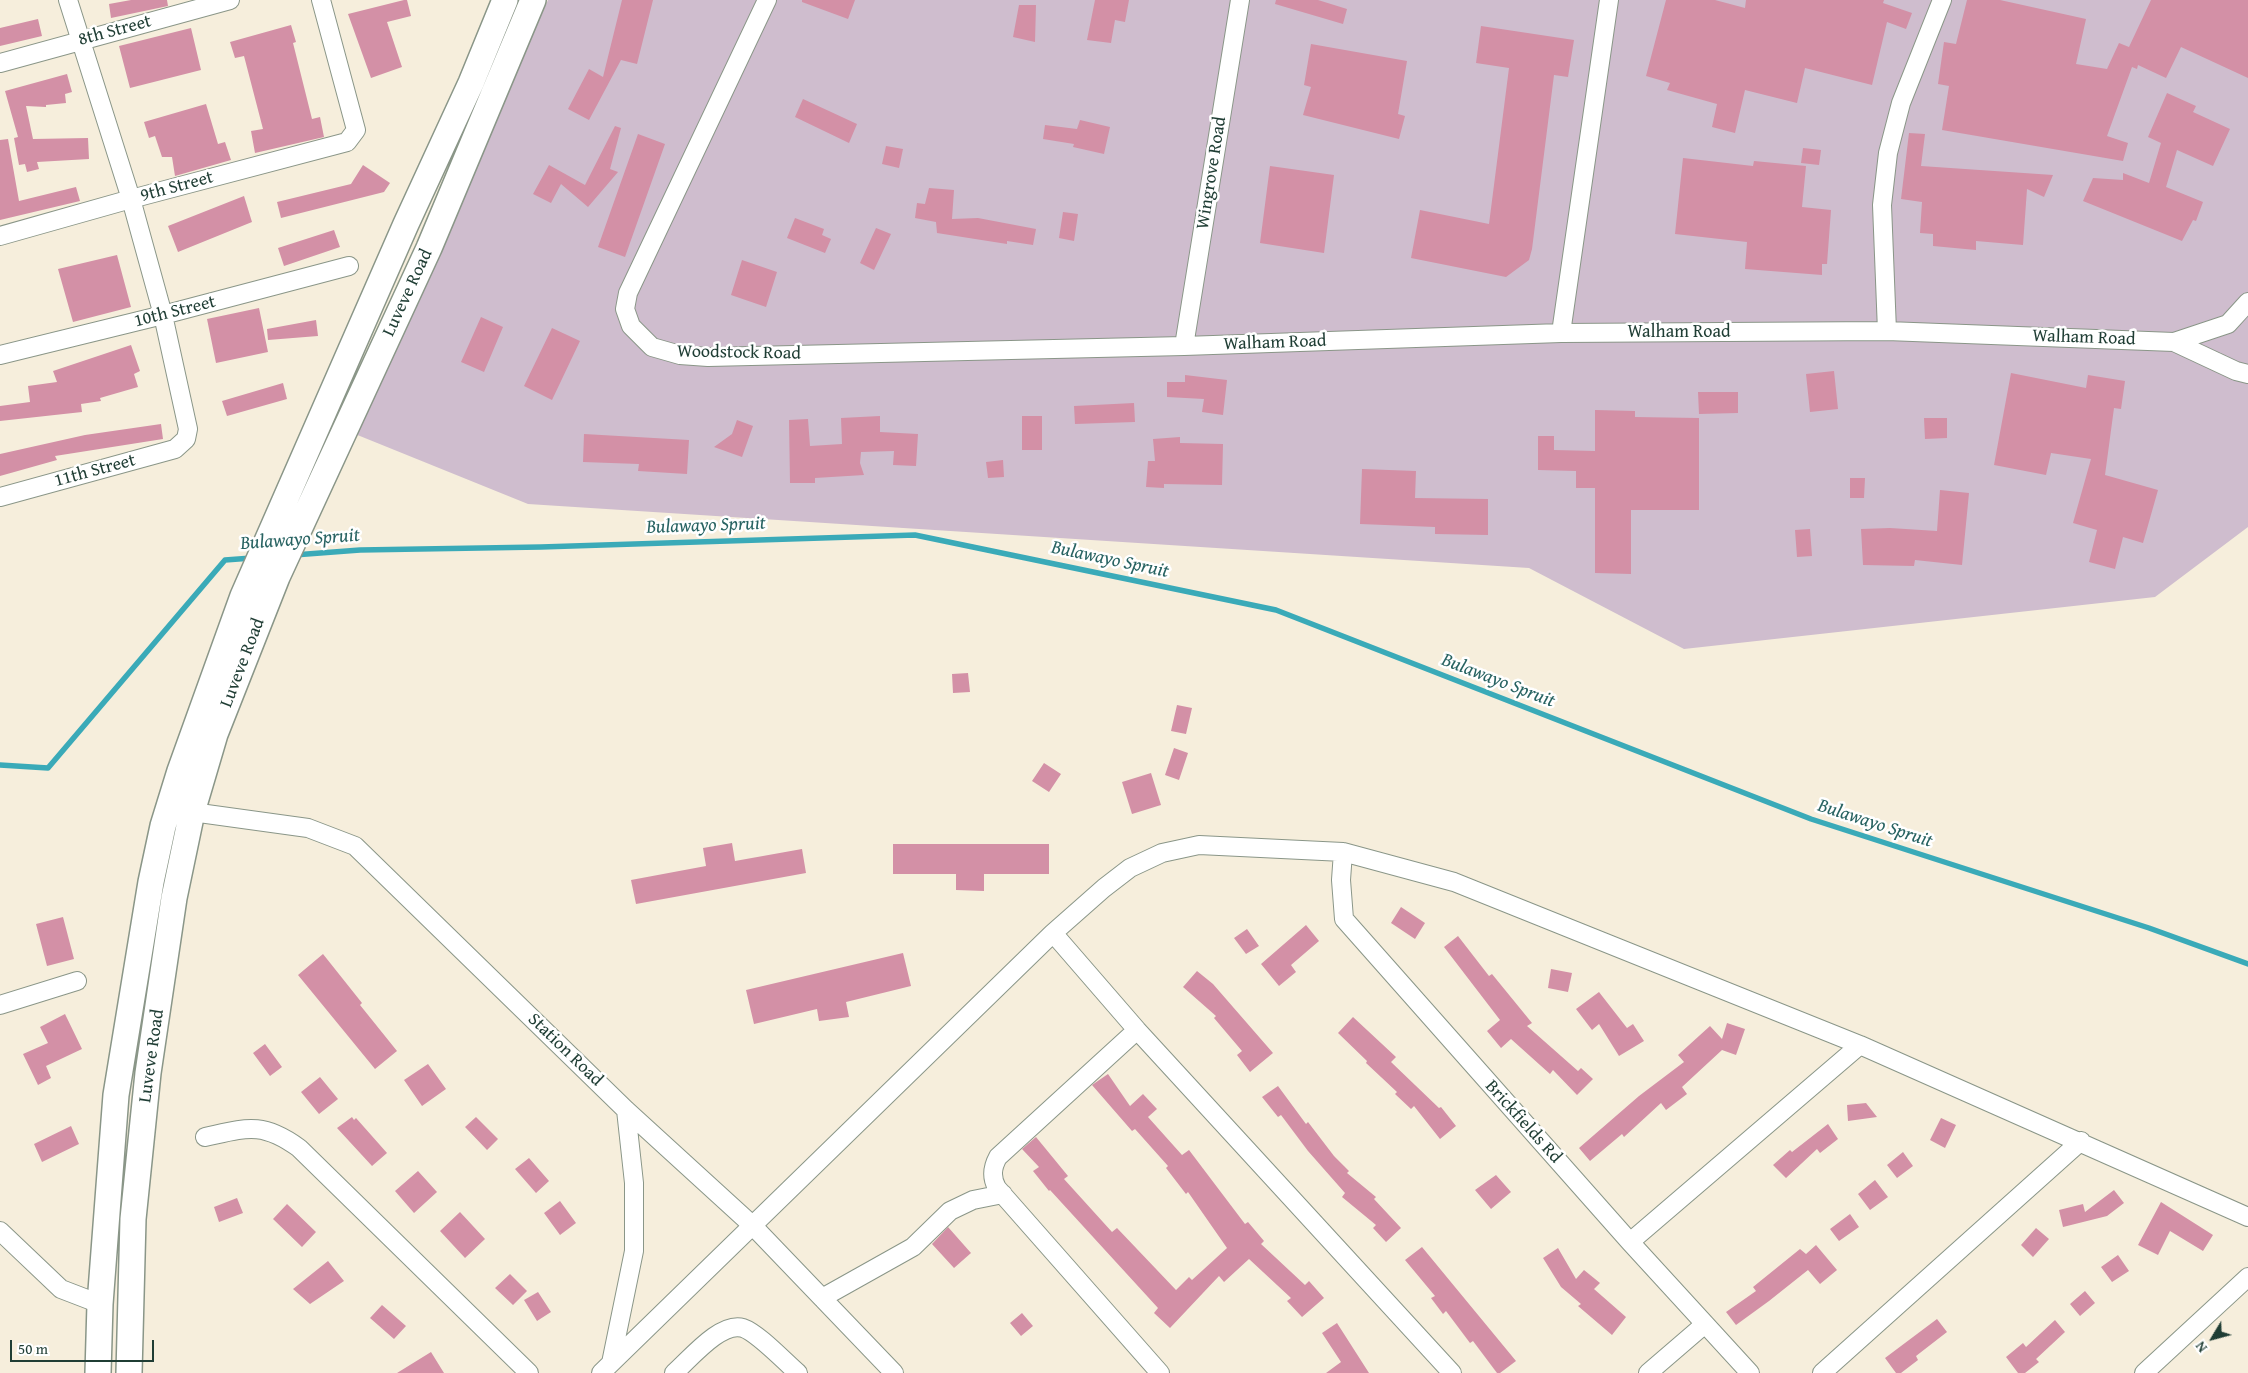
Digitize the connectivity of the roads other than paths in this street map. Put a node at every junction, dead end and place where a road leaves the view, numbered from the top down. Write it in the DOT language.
graph roads {
  1 [pos="68,0"];
  2 [pos="230,0"];
  3 [pos="321,0"];
  4 [pos="505,0"];
  5 [pos="534,0"];
  6 [pos="766,0"];
  7 [pos="1240,0"];
  8 [pos="1609,0"];
  9 [pos="1942,0"];
  10 [pos="193,5"];
  11 [pos="80,40"];
  12 [pos="0,63"];
  13 [pos="131,199"];
  14 [pos="0,236"];
  15 [pos="349,266"];
  16 [pos="2248,302"];
  17 [pos="163,315"];
  18 [pos="1887,330"];
  19 [pos="1561,333"];
  20 [pos="2174,342"];
  21 [pos="1184,346"];
  22 [pos="0,355"];
  23 [pos="2248,374"];
  24 [pos="0,497"];
  25 [pos="192,812"];
  26 [pos="1343,852"];
  27 [pos="1053,933"];
  28 [pos="77,981"];
  29 [pos="0,1005"];
  30 [pos="1137,1030"];
  31 [pos="1860,1045"];
  32 [pos="626,1110"];
  33 [pos="204,1138"];
  34 [pos="2081,1141"];
  35 [pos="1003,1194"];
  36 [pos="2248,1217"];
  37 [pos="752,1225"];
  38 [pos="0,1231"];
  39 [pos="1630,1242"];
  40 [pos="2248,1277"];
  41 [pos="822,1298"];
  42 [pos="100,1304"];
  43 [pos="1706,1324"];
  44 [pos="606,1368"];
  45 [pos="890,1371"];
  46 [pos="98,1373"];
  47 [pos="129,1373"];
  48 [pos="530,1373"];
  49 [pos="674,1373"];
  50 [pos="798,1373"];
  51 [pos="1160,1373"];
  52 [pos="1452,1373"];
  53 [pos="1648,1373"];
  54 [pos="1750,1373"];
  55 [pos="1822,1373"];
  56 [pos="2144,1373"];
  1 -- 11 [label="street"];
  2 -- 10 [label="street, 8th Street"];
  3 -- 13 [label="street, 9th Street"];
  4 -- 42 [label="street, Luveve Road"];
  5 -- 25 [label="street, Luveve Road"];
  6 -- 21 [label="street, Woodstock Road"];
  7 -- 21 [label="street, Wingrove Road"];
  8 -- 19 [label="street"];
  9 -- 18 [label="street"];
  10 -- 11 [label="street, 8th Street"];
  11 -- 12 [label="street, 8th Street"];
  11 -- 13 [label="street"];
  13 -- 14 [label="street, 9th Street"];
  13 -- 17 [label="street"];
  15 -- 17 [label="street, 10th Street"];
  16 -- 20 [label="street"];
  17 -- 22 [label="street, 10th Street"];
  17 -- 24 [label="street, 11th Street"];
  18 -- 19 [label="street, Walham Road"];
  18 -- 20 [label="street, Walham Road"];
  19 -- 21 [label="street, Walham Road"];
  20 -- 23 [label="street"];
  25 -- 32 [label="street, Station Road"];
  25 -- 47 [label="street, Luveve Road"];
  26 -- 27 [label="street"];
  26 -- 31 [label="street"];
  26 -- 39 [label="street, Brickfields Rd"];
  27 -- 30 [label="street"];
  27 -- 37 [label="street"];
  28 -- 29 [label="street"];
  30 -- 35 [label="street"];
  30 -- 52 [label="street"];
  31 -- 34 [label="street"];
  31 -- 39 [label="street"];
  32 -- 37 [label="street, Station Road"];
  32 -- 44 [label="street"];
  33 -- 48 [label="street"];
  34 -- 36 [label="street"];
  34 -- 55 [label="street"];
  35 -- 41 [label="street"];
  35 -- 51 [label="street"];
  37 -- 41 [label="street, Station Road"];
  37 -- 44 [label="street"];
  38 -- 42 [label="street"];
  39 -- 43 [label="street, Brickfields Rd"];
  40 -- 56 [label="street"];
  41 -- 45 [label="street, Station Road"];
  42 -- 46 [label="street, Luveve Road"];
  43 -- 53 [label="street"];
  43 -- 54 [label="street, Brickfields Rd"];
  49 -- 50 [label="street"];
}
